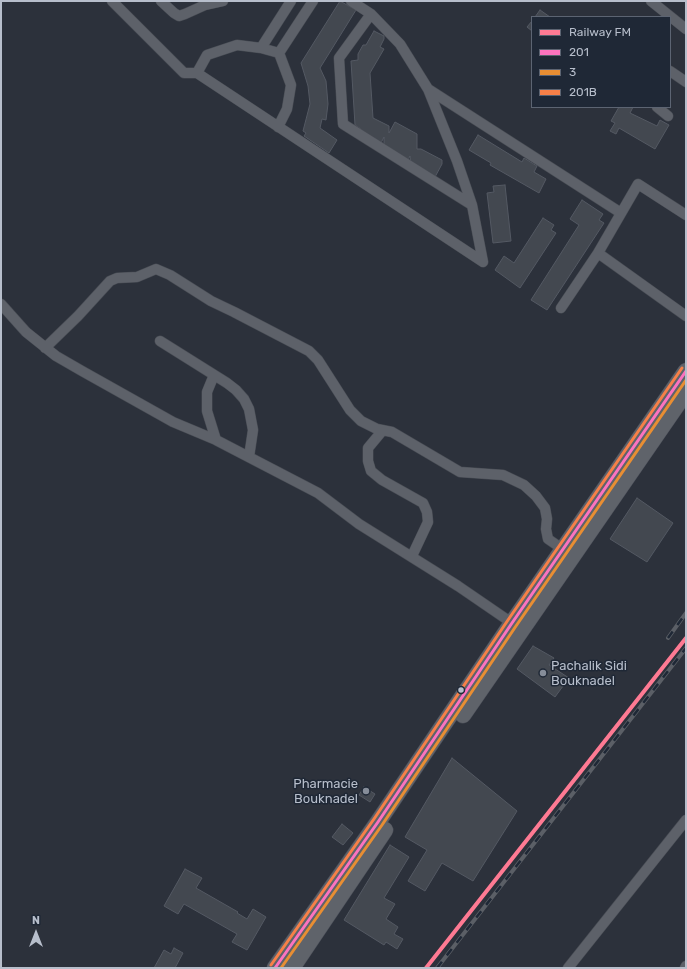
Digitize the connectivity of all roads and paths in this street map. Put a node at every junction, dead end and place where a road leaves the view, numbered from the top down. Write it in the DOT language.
graph roads {
  1 [pos="112,1"];
  2 [pos="161,1"];
  3 [pos="223,1"];
  4 [pos="291,1"];
  5 [pos="313,1"];
  6 [pos="351,1"];
  7 [pos="651,1"];
  8 [pos="662,5"];
  9 [pos="371,14"];
  10 [pos="686,28"];
  11 [pos="261,48"];
  12 [pos="279,54"];
  13 [pos="671,72"];
  14 [pos="197,73"];
  15 [pos="686,82"];
  16 [pos="428,89"];
  17 [pos="658,108"];
  18 [pos="668,116"];
  19 [pos="278,127"];
  20 [pos="472,205"];
  21 [pos="621,213"];
  22 [pos="686,215"];
  23 [pos="598,253"];
  24 [pos="1,304"];
  25 [pos="562,308"];
  26 [pos="686,316"];
  27 [pos="160,341"];
  28 [pos="45,348"];
  29 [pos="686,371"];
  30 [pos="214,375"];
  31 [pos="686,392"];
  32 [pos="383,430"];
  33 [pos="216,440"];
  34 [pos="249,457"];
  35 [pos="564,550"];
  36 [pos="412,556"];
  37 [pos="556,570"];
  38 [pos="512,623"];
  39 [pos="451,723"];
  40 [pos="686,820"];
  41 [pos="382,825"];
  42 [pos="275,968"];
  43 [pos="292,968"];
  44 [pos="568,968"];
  1 -- 14 [label="street"];
  2 -- 3 [label="street"];
  4 -- 11 [label="street"];
  5 -- 12 [label="street"];
  6 -- 9 [label="street"];
  7 -- 8 [label="street"];
  8 -- 10 [label="street"];
  9 -- 16 [label="street"];
  9 -- 20 [label="street"];
  11 -- 12 [label="street"];
  11 -- 14 [label="street"];
  12 -- 19 [label="street"];
  13 -- 15 [label="street"];
  14 -- 19 [label="street"];
  16 -- 20 [label="street"];
  16 -- 21 [label="street"];
  17 -- 18 [label="street"];
  19 -- 20 [label="street"];
  21 -- 22 [label="street"];
  21 -- 23 [label="street"];
  23 -- 25 [label="street"];
  23 -- 26 [label="street"];
  24 -- 28 [label="street"];
  27 -- 30 [label="street"];
  28 -- 32 [label="street"];
  28 -- 33 [label="street"];
  29 -- 35 [label="main road"];
  30 -- 33 [label="street"];
  30 -- 34 [label="street"];
  31 -- 37 [label="main road"];
  32 -- 35 [label="street"];
  32 -- 36 [label="street"];
  33 -- 34 [label="street"];
  34 -- 36 [label="street"];
  35 -- 37 [label="main road"];
  36 -- 38 [label="street"];
  37 -- 38 [label="main road"];
  37 -- 39 [label="main road"];
  38 -- 39 [label="main road"];
  39 -- 41 [label="main road"];
  40 -- 44 [label="street"];
  41 -- 42 [label="main road"];
  41 -- 43 [label="main road"];
}
